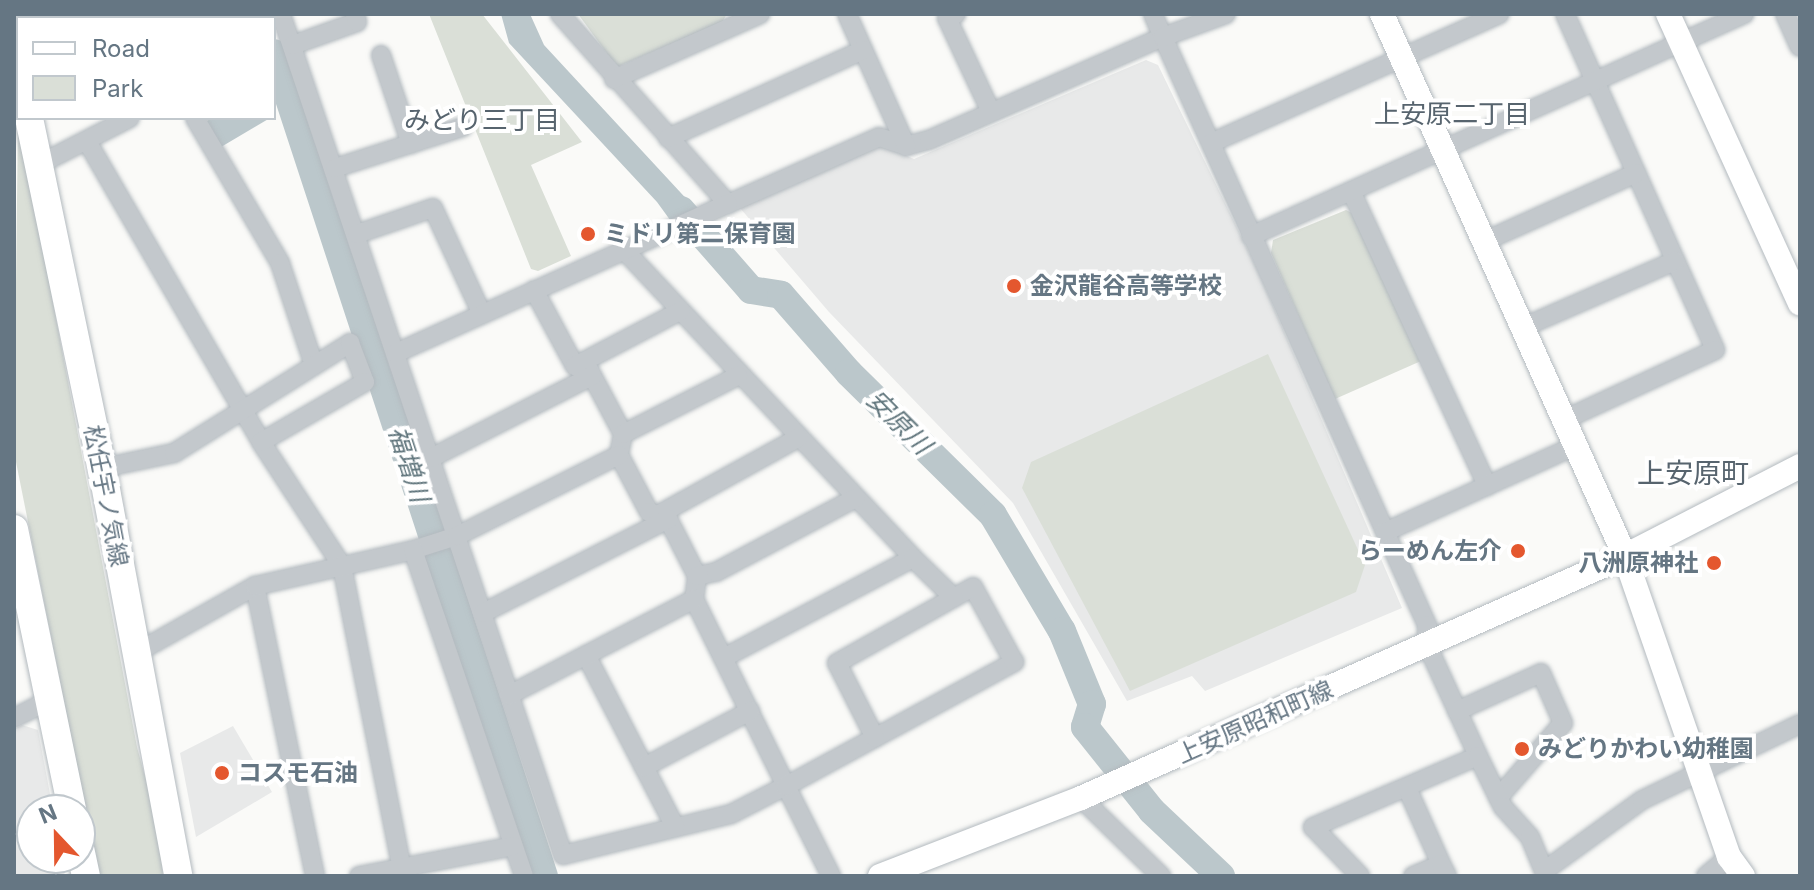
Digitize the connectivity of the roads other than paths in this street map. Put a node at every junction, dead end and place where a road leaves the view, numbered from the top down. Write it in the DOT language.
graph roads {
  1 [pos="281,14"];
  2 [pos="355,14"];
  3 [pos="560,14"];
  4 [pos="760,14"];
  5 [pos="847,14"];
  6 [pos="1153,14"];
  7 [pos="1226,14"];
  8 [pos="1382,14"];
  9 [pos="1500,14"];
  10 [pos="1565,14"];
  11 [pos="1668,14"];
  12 [pos="1744,14"];
  13 [pos="1785,14"];
  14 [pos="949,15"];
  15 [pos="736,19"];
  16 [pos="1477,19"];
  17 [pos="1163,37"];
  18 [pos="1680,41"];
  19 [pos="293,45"];
  20 [pos="1800,47"];
  21 [pos="863,50"];
  22 [pos="381,55"];
  23 [pos="1402,60"];
  24 [pos="614,79"];
  25 [pos="1595,80"];
  26 [pos="991,112"];
  27 [pos="29,120"];
  28 [pos="127,120"];
  29 [pos="196,120"];
  30 [pos="463,127"];
  31 [pos="668,138"];
  32 [pos="88,143"];
  33 [pos="1211,143"];
  34 [pos="411,144"];
  35 [pos="906,146"];
  36 [pos="1444,149"];
  37 [pos="38,165"];
  38 [pos="335,168"];
  39 [pos="1636,173"];
  40 [pos="1351,191"];
  41 [pos="722,206"];
  42 [pos="357,234"];
  43 [pos="1251,236"];
  44 [pos="1485,241"];
  45 [pos="625,251"];
  46 [pos="1675,261"];
  47 [pos="534,290"];
  48 [pos="1800,303"];
  49 [pos="680,311"];
  50 [pos="482,314"];
  51 [pos="1524,327"];
  52 [pos="396,353"];
  53 [pos="314,365"];
  54 [pos="584,371"];
  55 [pos="738,376"];
  56 [pos="245,408"];
  57 [pos="1566,419"];
  58 [pos="623,434"];
  59 [pos="798,438"];
  60 [pos="261,442"];
  61 [pos="1577,445"];
  62 [pos="619,455"];
  63 [pos="431,458"];
  64 [pos="1800,466"];
  65 [pos="102,468"];
  66 [pos="1487,486"];
  67 [pos="856,498"];
  68 [pos="663,517"];
  69 [pos="14,529"];
  70 [pos="1385,532"];
  71 [pos="452,537"];
  72 [pos="418,548"];
  73 [pos="1625,556"];
  74 [pos="913,558"];
  75 [pos="342,566"];
  76 [pos="697,576"];
  77 [pos="255,586"];
  78 [pos="954,598"];
  79 [pos="694,599"];
  80 [pos="483,613"];
  81 [pos="1427,645"];
  82 [pos="136,653"];
  83 [pos="586,655"];
  84 [pos="725,657"];
  85 [pos="509,695"];
  86 [pos="48,701"];
  87 [pos="750,711"];
  88 [pos="1457,711"];
  89 [pos="14,718"];
  90 [pos="1800,724"];
  91 [pos="875,738"];
  92 [pos="1478,756"];
  93 [pos="644,767"];
  94 [pos="1701,774"];
  95 [pos="786,786"];
  96 [pos="1407,788"];
  97 [pos="68,794"];
  98 [pos="1081,798"];
  99 [pos="1498,798"];
  100 [pos="675,827"];
  101 [pos="513,846"];
  102 [pos="1736,866"];
  103 [pos="402,868"];
  104 [pos="1444,870"];
  105 [pos="1545,874"];
  106 [pos="178,876"];
  107 [pos="315,876"];
  108 [pos="359,876"];
  109 [pos="524,876"];
  110 [pos="831,876"];
  111 [pos="880,876"];
  112 [pos="1161,876"];
  113 [pos="1360,876"];
  114 [pos="1413,876"];
  115 [pos="1706,876"];
  1 -- 19 [label="street"];
  2 -- 19 [label="street"];
  3 -- 24 [label="street"];
  4 -- 15 [label="street"];
  5 -- 21 [label="street"];
  6 -- 17 [label="street"];
  7 -- 17 [label="street"];
  8 -- 23 [label="main road"];
  9 -- 16 [label="street"];
  10 -- 25 [label="street"];
  11 -- 18 [label="main road"];
  12 -- 18 [label="street"];
  13 -- 20 [label="street"];
  14 -- 26 [label="street"];
  15 -- 24 [label="street"];
  16 -- 23 [label="street"];
  17 -- 26 [label="street"];
  17 -- 33 [label="street"];
  18 -- 25 [label="street"];
  18 -- 48 [label="main road"];
  19 -- 38 [label="street"];
  21 -- 31 [label="street"];
  21 -- 35 [label="street"];
  22 -- 34 [label="street"];
  23 -- 33 [label="street"];
  23 -- 36 [label="main road"];
  24 -- 31 [label="street"];
  25 -- 36 [label="street"];
  25 -- 39 [label="street"];
  26 -- 35 [label="street"];
  27 -- 37 [label="main road, 松任宇ノ気線"];
  28 -- 32 [label="street"];
  29 -- 53 [label="street"];
  30 -- 34 [label="street"];
  31 -- 41 [label="street"];
  32 -- 37 [label="street"];
  32 -- 56 [label="street"];
  33 -- 43 [label="street"];
  34 -- 38 [label="street"];
  35 -- 41 [label="street"];
  36 -- 40 [label="street"];
  36 -- 44 [label="main road"];
  37 -- 65 [label="main road, 松任宇ノ気線"];
  38 -- 42 [label="street"];
  39 -- 44 [label="street"];
  39 -- 46 [label="street"];
  40 -- 43 [label="street"];
  40 -- 66 [label="street"];
  41 -- 45 [label="street"];
  42 -- 50 [label="street"];
  42 -- 52 [label="street"];
  43 -- 70 [label="street"];
  44 -- 51 [label="main road"];
  45 -- 47 [label="street"];
  45 -- 49 [label="street"];
  46 -- 51 [label="street"];
  46 -- 57 [label="street"];
  47 -- 50 [label="street"];
  47 -- 54 [label="street"];
  49 -- 54 [label="street"];
  49 -- 55 [label="street"];
  50 -- 52 [label="street"];
  51 -- 57 [label="main road"];
  52 -- 63 [label="street"];
  53 -- 56 [label="street"];
  53 -- 60 [label="street"];
  54 -- 58 [label="street"];
  54 -- 63 [label="street"];
  55 -- 58 [label="street"];
  55 -- 59 [label="street"];
  56 -- 60 [label="street"];
  56 -- 65 [label="street"];
  57 -- 61 [label="main road"];
  58 -- 62 [label="street"];
  59 -- 67 [label="street"];
  59 -- 68 [label="street"];
  60 -- 75 [label="street"];
  61 -- 66 [label="street"];
  61 -- 73 [label="main road"];
  62 -- 68 [label="street"];
  62 -- 71 [label="street"];
  63 -- 71 [label="street"];
  64 -- 73 [label="main road, 上安原昭和町線"];
  65 -- 82 [label="main road, 松任宇ノ気線"];
  66 -- 70 [label="street"];
  67 -- 74 [label="street"];
  67 -- 76 [label="street"];
  68 -- 76 [label="street"];
  68 -- 80 [label="street"];
  69 -- 86 [label="main road"];
  70 -- 81 [label="street"];
  71 -- 72 [label="street"];
  71 -- 80 [label="street"];
  72 -- 75 [label="street"];
  72 -- 101 [label="street"];
  73 -- 81 [label="main road, 上安原昭和町線"];
  73 -- 94 [label="main road"];
  74 -- 78 [label="street"];
  74 -- 84 [label="street"];
  75 -- 77 [label="street"];
  75 -- 103 [label="street"];
  76 -- 79 [label="street"];
  77 -- 82 [label="street"];
  77 -- 107 [label="street"];
  78 -- 91 [label="street"];
  78 -- 91 [label="street"];
  79 -- 83 [label="street"];
  79 -- 84 [label="street"];
  80 -- 85 [label="street"];
  81 -- 88 [label="street"];
  81 -- 98 [label="main road, 上安原昭和町線"];
  82 -- 106 [label="main road, 松任宇ノ気線"];
  83 -- 85 [label="street"];
  83 -- 93 [label="street"];
  84 -- 87 [label="street"];
  85 -- 100 [label="street"];
  86 -- 89 [label="street"];
  86 -- 97 [label="main road"];
  87 -- 93 [label="street"];
  87 -- 95 [label="street"];
  88 -- 92 [label="street"];
  88 -- 99 [label="street"];
  90 -- 94 [label="street"];
  91 -- 95 [label="street"];
  92 -- 96 [label="street"];
  92 -- 99 [label="street"];
  93 -- 100 [label="street"];
  94 -- 102 [label="main road"];
  94 -- 105 [label="street"];
  95 -- 100 [label="street"];
  95 -- 110 [label="street"];
  96 -- 104 [label="street"];
  96 -- 113 [label="street"];
  98 -- 111 [label="main road, 上安原昭和町線"];
  98 -- 112 [label="street"];
  99 -- 105 [label="street"];
  101 -- 103 [label="street"];
  101 -- 109 [label="street"];
  102 -- 115 [label="street"];
  103 -- 108 [label="street"];
  104 -- 114 [label="street"];
}
